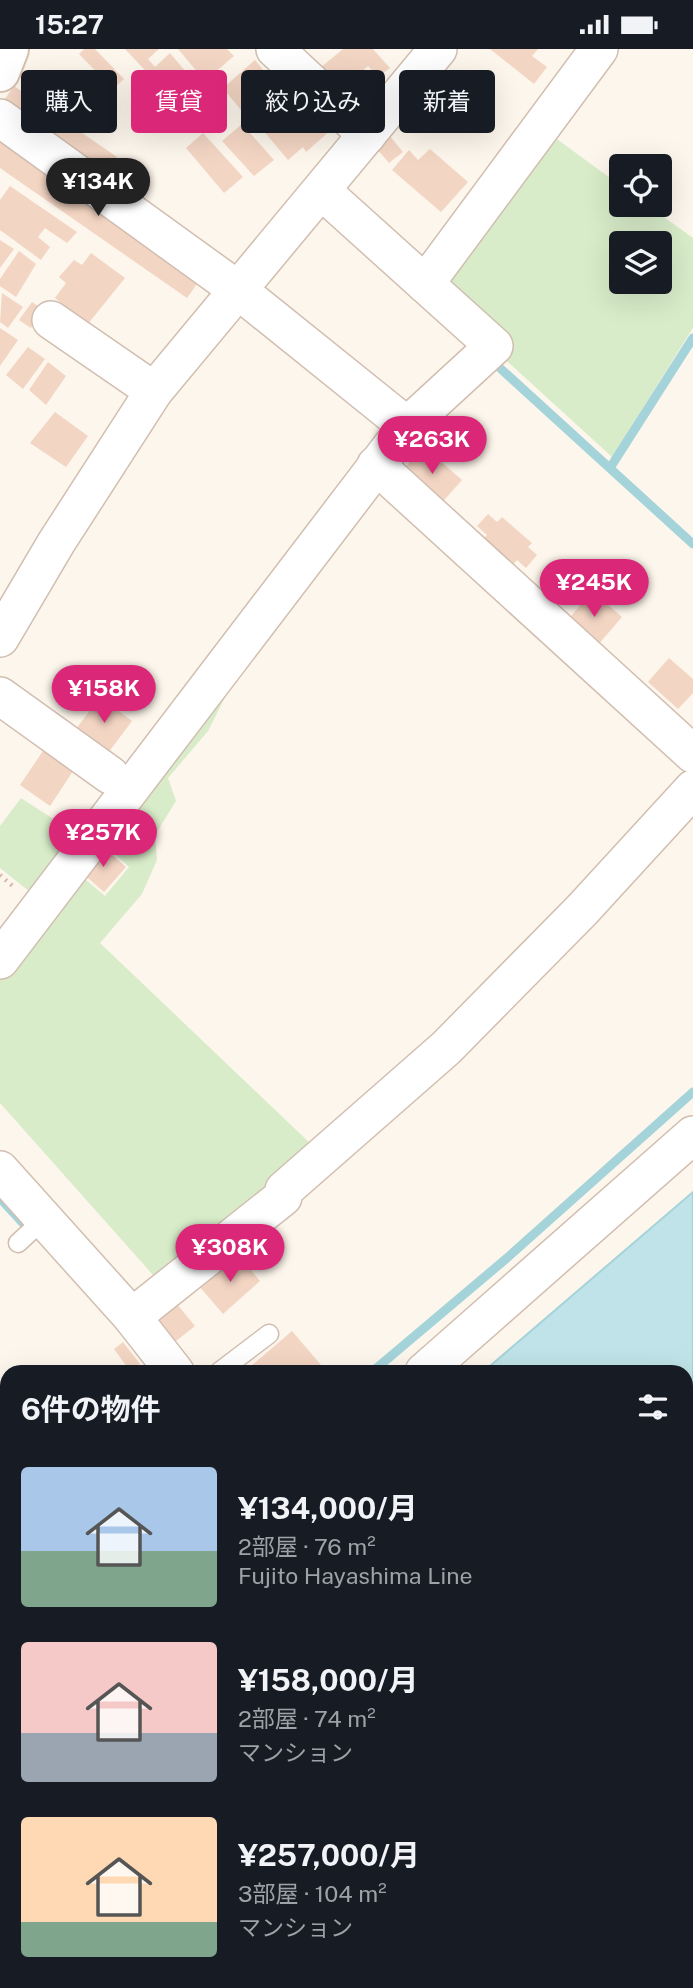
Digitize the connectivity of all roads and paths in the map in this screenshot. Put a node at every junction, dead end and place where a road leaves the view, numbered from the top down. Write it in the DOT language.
graph roads {
  1 [pos="9,49"];
  2 [pos="275,49"];
  3 [pos="438,49"];
  4 [pos="599,49"];
  5 [pos="0,72"];
  6 [pos="0,118"];
  7 [pos="367,135"];
  8 [pos="322,191"];
  9 [pos="425,284"];
  10 [pos="238,290"];
  11 [pos="51,320"];
  12 [pos="154,391"];
  13 [pos="401,421"];
  14 [pos="376,465"];
  15 [pos="0,638"];
  16 [pos="0,696"];
  17 [pos="693,754"];
  18 [pos="110,775"];
  19 [pos="693,789"];
  20 [pos="0,960"];
  21 [pos="693,1135"];
  22 [pos="0,1170"];
  23 [pos="132,1317"];
  24 [pos="269,1334"];
  25 [pos="170,1365"];
  26 [pos="228,1365"];
  27 [pos="432,1365"];
  1 -- 5 [label="main road"];
  2 -- 7 [label="street"];
  3 -- 7 [label="street"];
  4 -- 9 [label="street"];
  6 -- 10 [label="street"];
  7 -- 8 [label="street"];
  8 -- 9 [label="street"];
  8 -- 10 [label="street"];
  9 -- 13 [label="street"];
  10 -- 12 [label="street"];
  10 -- 13 [label="street"];
  11 -- 12 [label="street"];
  12 -- 15 [label="street"];
  13 -- 14 [label="street"];
  14 -- 17 [label="street"];
  14 -- 20 [label="street"];
  16 -- 18 [label="street"];
  19 -- 23 [label="street"];
  21 -- 27 [label="street"];
  22 -- 23 [label="street"];
  23 -- 25 [label="street"];
  24 -- 26 [label="lane"];
}
